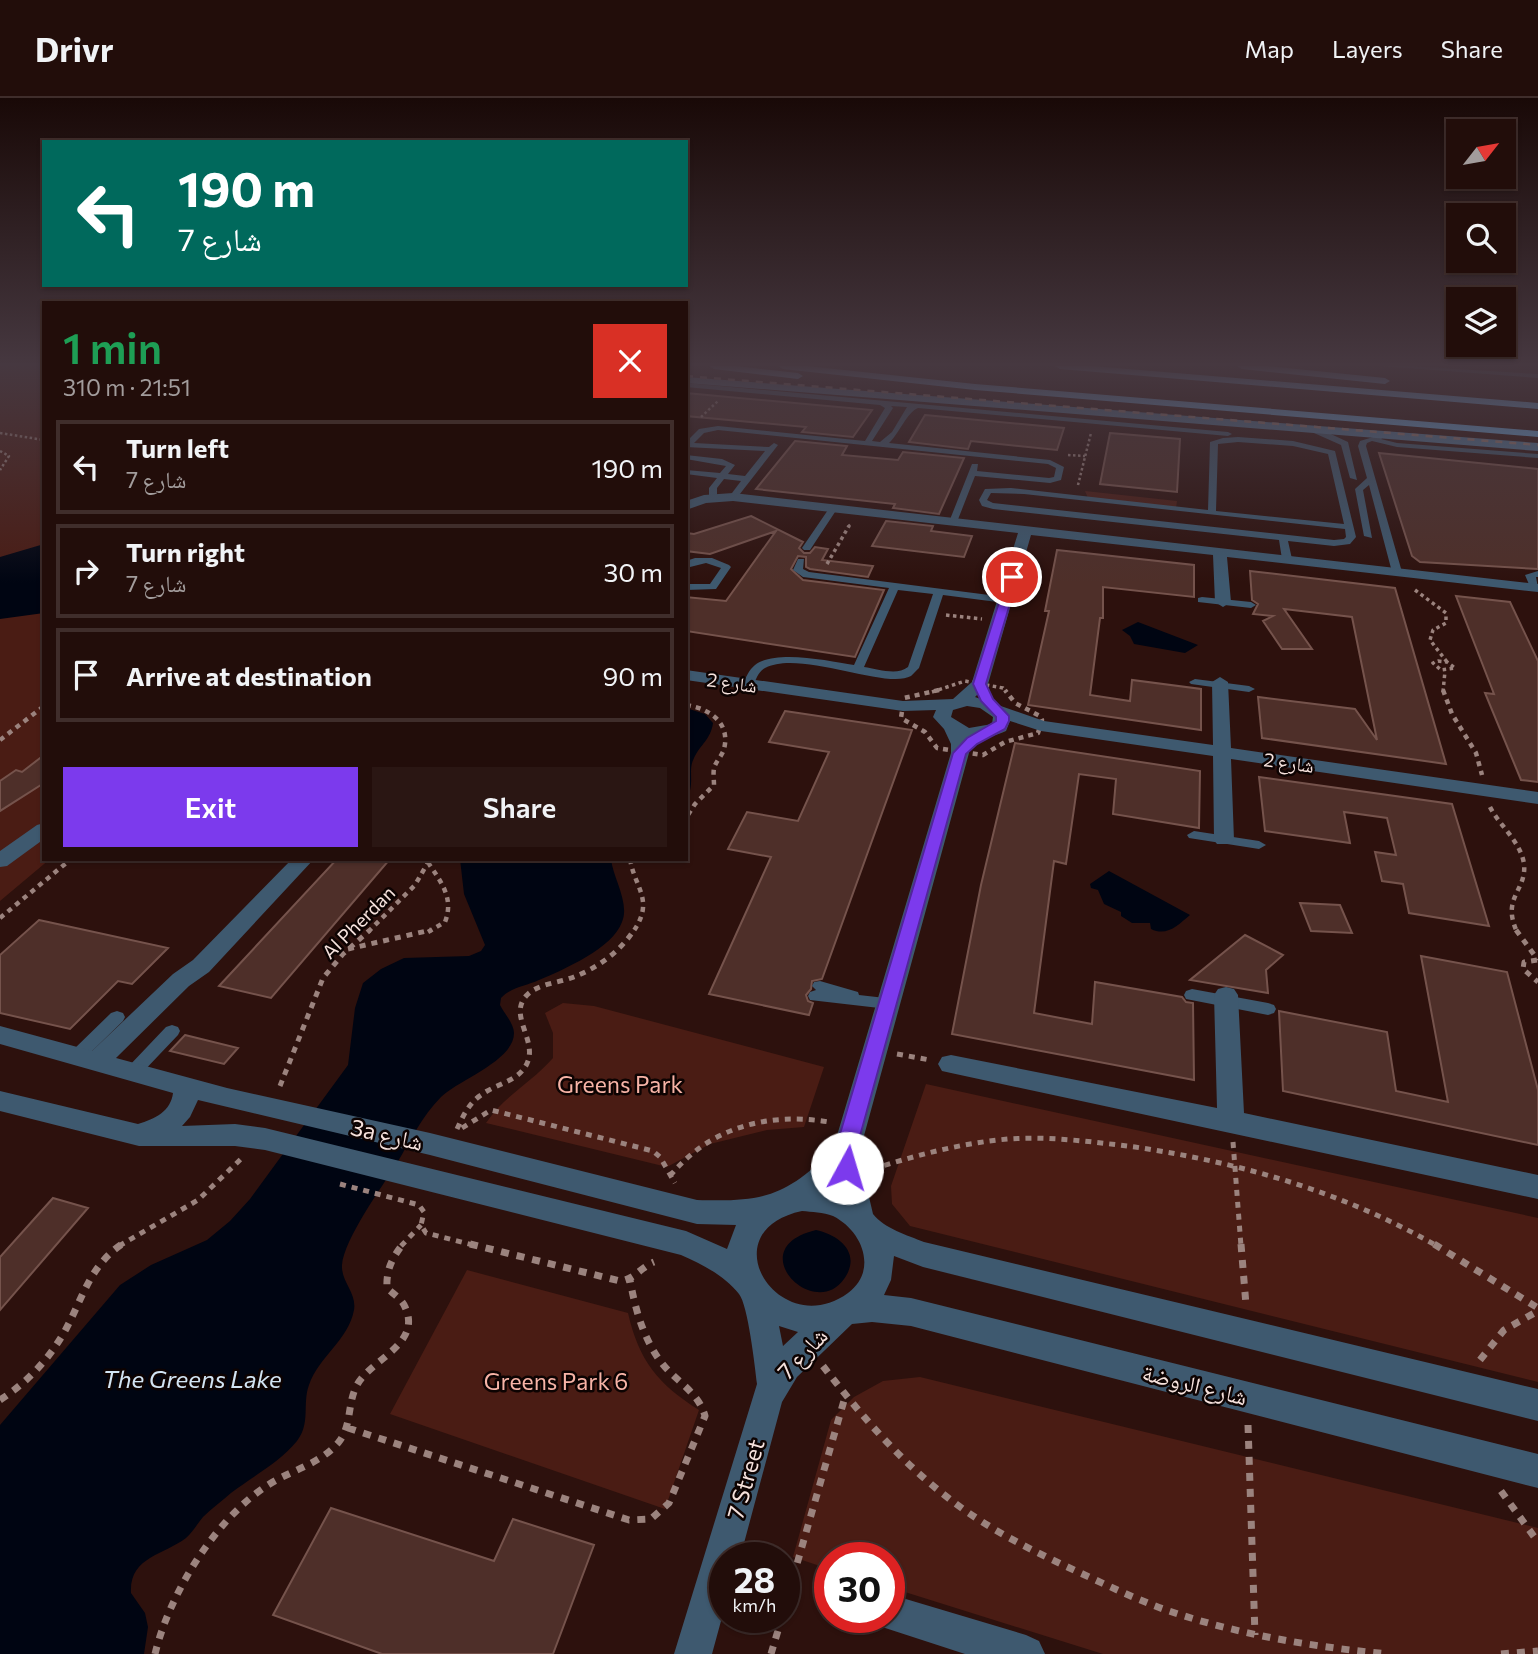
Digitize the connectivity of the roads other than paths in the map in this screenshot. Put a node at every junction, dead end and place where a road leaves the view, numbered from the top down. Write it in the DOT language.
graph roads {
  1 [pos="779,439"];
  2 [pos="845,439"];
  3 [pos="888,439"];
  4 [pos="1339,439"];
  5 [pos="1372,439"];
  6 [pos="1421,439"];
  7 [pos="869,440"];
  8 [pos="885,442"];
  9 [pos="688,445"];
  10 [pos="1538,447"];
  11 [pos="769,452"];
  12 [pos="980,455"];
  13 [pos="1538,456"];
  14 [pos="688,457"];
  15 [pos="688,472"];
  16 [pos="973,473"];
  17 [pos="722,476"];
  18 [pos="1371,477"];
  19 [pos="1354,478"];
  20 [pos="747,479"];
  21 [pos="733,497"];
  22 [pos="713,498"];
  23 [pos="688,505"];
  24 [pos="1212,513"];
  25 [pos="830,514"];
  26 [pos="953,522"];
  27 [pos="1348,527"];
  28 [pos="1026,530"];
  29 [pos="1368,536"];
  30 [pos="1278,537"];
  31 [pos="807,548"];
  32 [pos="1220,551"];
  33 [pos="1282,558"];
  34 [pos="801,561"];
  35 [pos="688,564"];
  36 [pos="1397,572"];
  37 [pos="1537,583"];
  38 [pos="895,586"];
  39 [pos="688,587"];
  40 [pos="939,592"];
  41 [pos="1202,598"];
  42 [pos="1005,600"];
  43 [pos="1223,601"];
  44 [pos="1251,604"];
  45 [pos="857,670"];
  46 [pos="688,675"];
  47 [pos="1195,680"];
  48 [pos="1220,683"];
  49 [pos="749,684"];
  50 [pos="980,684"];
  51 [pos="1249,687"];
  52 [pos="956,703"];
  53 [pos="903,706"];
  54 [pos="995,708"];
  55 [pos="948,725"];
  56 [pos="1041,726"];
  57 [pos="989,732"];
  58 [pos="1222,752"];
  59 [pos="960,753"];
  60 [pos="1538,798"];
  61 [pos="42,830"];
  62 [pos="1194,832"];
  63 [pos="1224,837"];
  64 [pos="1259,843"];
  65 [pos="0,861"];
  66 [pos="302,861"];
  67 [pos="818,991"];
  68 [pos="1192,992"];
  69 [pos="1226,998"];
  70 [pos="888,1003"];
  71 [pos="1268,1006"];
  72 [pos="117,1017"];
  73 [pos="172,1031"];
  74 [pos="0,1035"];
  75 [pos="105,1063"];
  76 [pos="951,1064"];
  77 [pos="184,1084"];
  78 [pos="0,1101"];
  79 [pos="1231,1121"];
  80 [pos="138,1135"];
  81 [pos="845,1154"];
  82 [pos="1538,1187"];
  83 [pos="783,1203"];
  84 [pos="865,1224"];
  85 [pos="751,1289"];
  86 [pos="844,1313"];
  87 [pos="773,1385"];
  88 [pos="1538,1405"];
  89 [pos="1538,1471"];
  90 [pos="905,1617"];
  91 [pos="693,1654"];
  92 [pos="1026,1654"];
  1 -- 11 [label="lane"];
  2 -- 7 [label="lane"];
  3 -- 8 [label="lane"];
  4 -- 19 [label="lane"];
  5 -- 13 [label="lane"];
  5 -- 18 [label="lane"];
  6 -- 10 [label="main road"];
  7 -- 8 [label="lane"];
  8 -- 12 [label="lane"];
  9 -- 11 [label="lane"];
  11 -- 20 [label="lane"];
  12 -- 16 [label="lane"];
  12 -- 16 [label="lane"];
  14 -- 17 [label="lane"];
  15 -- 17 [label="lane"];
  16 -- 26 [label="lane"];
  17 -- 20 [label="lane"];
  17 -- 22 [label="lane"];
  18 -- 29 [label="lane"];
  18 -- 36 [label="lane"];
  20 -- 21 [label="lane"];
  21 -- 22 [label="street"];
  21 -- 25 [label="street"];
  22 -- 23 [label="street"];
  24 -- 27 [label="lane"];
  24 -- 27 [label="lane"];
  24 -- 30 [label="lane"];
  25 -- 26 [label="street"];
  25 -- 31 [label="lane"];
  26 -- 28 [label="street"];
  27 -- 30 [label="lane"];
  28 -- 32 [label="street"];
  28 -- 42 [label="street"];
  30 -- 33 [label="lane"];
  32 -- 33 [label="street"];
  32 -- 43 [label="street"];
  33 -- 36 [label="street"];
  34 -- 38 [label="lane"];
  35 -- 39 [label="lane"];
  36 -- 37 [label="street"];
  38 -- 40 [label="lane"];
  38 -- 45 [label="lane"];
  40 -- 42 [label="lane"];
  40 -- 45 [label="lane"];
  41 -- 43 [label="lane"];
  42 -- 50 [label="street"];
  43 -- 44 [label="lane"];
  45 -- 49 [label="lane"];
  46 -- 49 [label="street, شارع 2"];
  47 -- 48 [label="lane"];
  48 -- 51 [label="lane"];
  48 -- 58 [label="street"];
  49 -- 53 [label="street, شارع 2"];
  50 -- 52 [label="street"];
  50 -- 54 [label="street"];
  52 -- 53 [label="street, شارع 2"];
  52 -- 54 [label="street, شارع 2"];
  52 -- 55 [label="street"];
  53 -- 55 [label="street, شارع 2"];
  54 -- 56 [label="street, شارع 2"];
  54 -- 57 [label="street"];
  55 -- 57 [label="street, شارع 2"];
  55 -- 59 [label="street"];
  56 -- 57 [label="street, شارع 2"];
  56 -- 58 [label="street, شارع 2"];
  57 -- 59 [label="street"];
  58 -- 60 [label="street, شارع 2"];
  58 -- 63 [label="street"];
  59 -- 70 [label="street"];
  61 -- 65 [label="street"];
  62 -- 63 [label="lane"];
  63 -- 64 [label="lane"];
  66 -- 75 [label="street"];
  67 -- 70 [label="lane"];
  68 -- 69 [label="lane"];
  69 -- 71 [label="lane"];
  69 -- 79 [label="street"];
  70 -- 81 [label="street"];
  72 -- 75 [label="lane"];
  73 -- 75 [label="lane"];
  74 -- 75 [label="street, 3a شارع"];
  75 -- 77 [label="street, 3a شارع"];
  76 -- 79 [label="street"];
  77 -- 80 [label="street"];
  77 -- 83 [label="street, 3a شارع"];
  78 -- 80 [label="street, 3a شارع"];
  79 -- 82 [label="street"];
  80 -- 85 [label="street, 3a شارع"];
  81 -- 83 [label="street"];
  81 -- 84 [label="street"];
  83 -- 84 [label="street"];
  83 -- 85 [label="street"];
  84 -- 86 [label="street"];
  84 -- 88 [label="street"];
  85 -- 86 [label="street"];
  85 -- 87 [label="street, شارع 7"];
  86 -- 87 [label="street, شارع 7"];
  86 -- 89 [label="street, شارع الروضة"];
  87 -- 91 [label="street, 7 Street"];
  90 -- 92 [label="street"];
}
